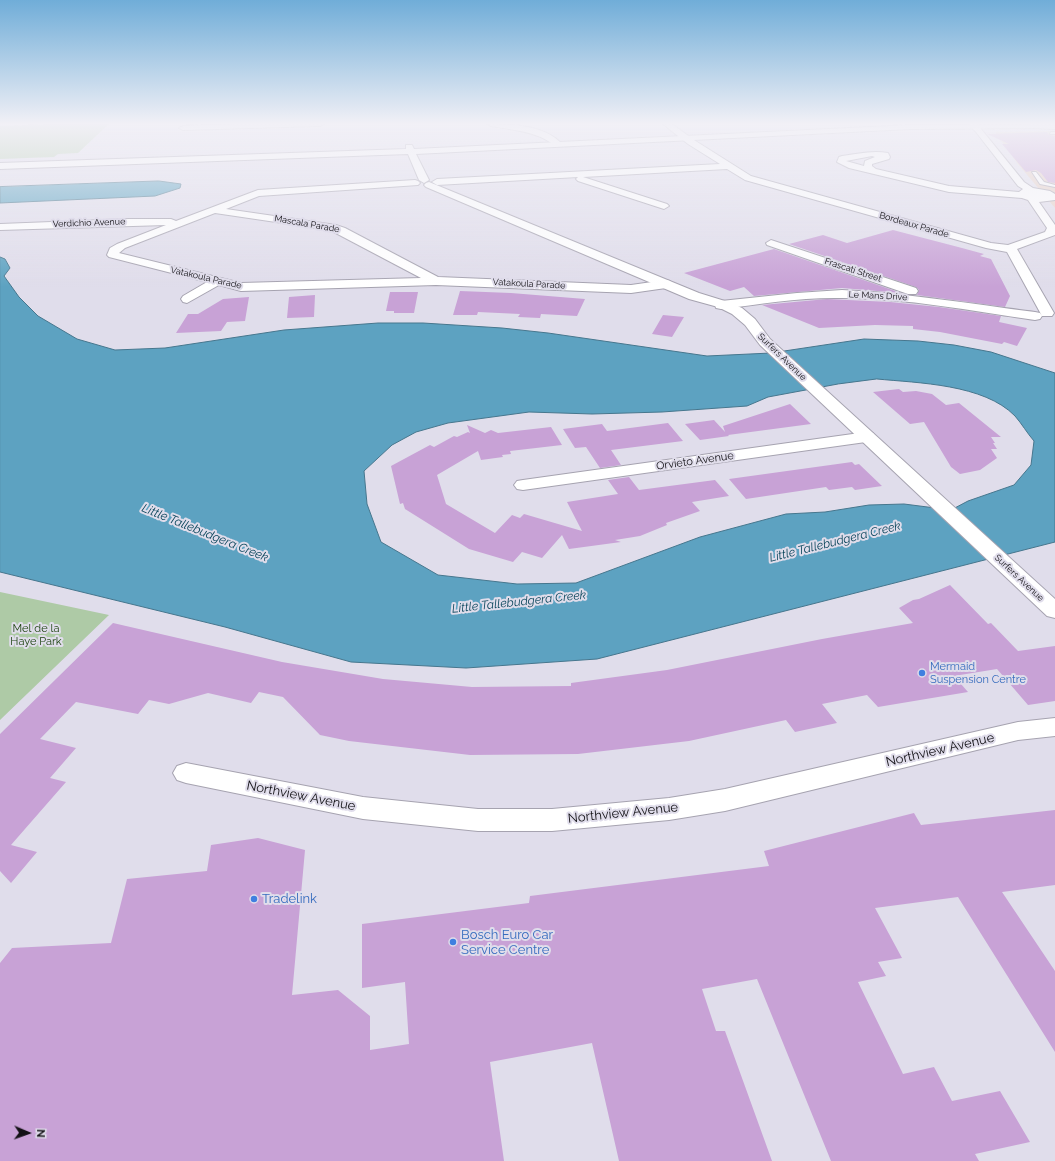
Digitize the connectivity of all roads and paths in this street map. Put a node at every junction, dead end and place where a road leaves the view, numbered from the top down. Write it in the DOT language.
graph roads {
  1 [pos="424,178"];
  2 [pos="504,178"];
  3 [pos="579,178"];
  4 [pos="749,178"];
  5 [pos="905,178"];
  6 [pos="1016,178"];
  7 [pos="1038,178"];
  8 [pos="426,182"];
  9 [pos="1055,186"];
  10 [pos="1029,195"];
  11 [pos="1052,196"];
  12 [pos="664,206"];
  13 [pos="214,210"];
  14 [pos="178,223"];
  15 [pos="0,227"];
  16 [pos="771,243"];
  17 [pos="1011,249"];
  18 [pos="436,281"];
  19 [pos="216,282"];
  20 [pos="666,284"];
  21 [pos="187,299"];
  22 [pos="934,301"];
  23 [pos="721,305"];
  24 [pos="1050,318"];
  25 [pos="867,437"];
  26 [pos="523,485"];
  27 [pos="1055,611"];
  28 [pos="1055,727"];
  29 [pos="186,773"];
  1 -- 8 [label="main road"];
  2 -- 8 [label="street, Vatakoula Parade"];
  3 -- 12 [label="street"];
  4 -- 17 [label="street, Bordeaux Parade"];
  5 -- 10 [label="street"];
  6 -- 10 [label="street"];
  7 -- 9 [label="lane"];
  8 -- 13 [label="street, Vatakoula Parade"];
  8 -- 20 [label="main road, Surfers Avenue"];
  10 -- 11 [label="street"];
  10 -- 17 [label="street"];
  13 -- 14 [label="street, Vatakoula Parade"];
  13 -- 18 [label="street, Mascala Parade"];
  14 -- 15 [label="street, Verdichio Avenue"];
  14 -- 19 [label="street, Vatakoula Parade"];
  16 -- 22 [label="street, Frascati Street"];
  17 -- 24 [label="street"];
  18 -- 19 [label="street, Vatakoula Parade"];
  18 -- 20 [label="street, Vatakoula Parade"];
  19 -- 21 [label="street"];
  20 -- 23 [label="main road, Surfers Avenue"];
  22 -- 23 [label="street, Le Mans Drive"];
  22 -- 24 [label="street, Le Mans Drive"];
  23 -- 25 [label="main road, Surfers Avenue"];
  25 -- 26 [label="street, Orvieto Avenue"];
  25 -- 27 [label="main road, Surfers Avenue"];
  28 -- 29 [label="street, Northview Avenue"];
}
